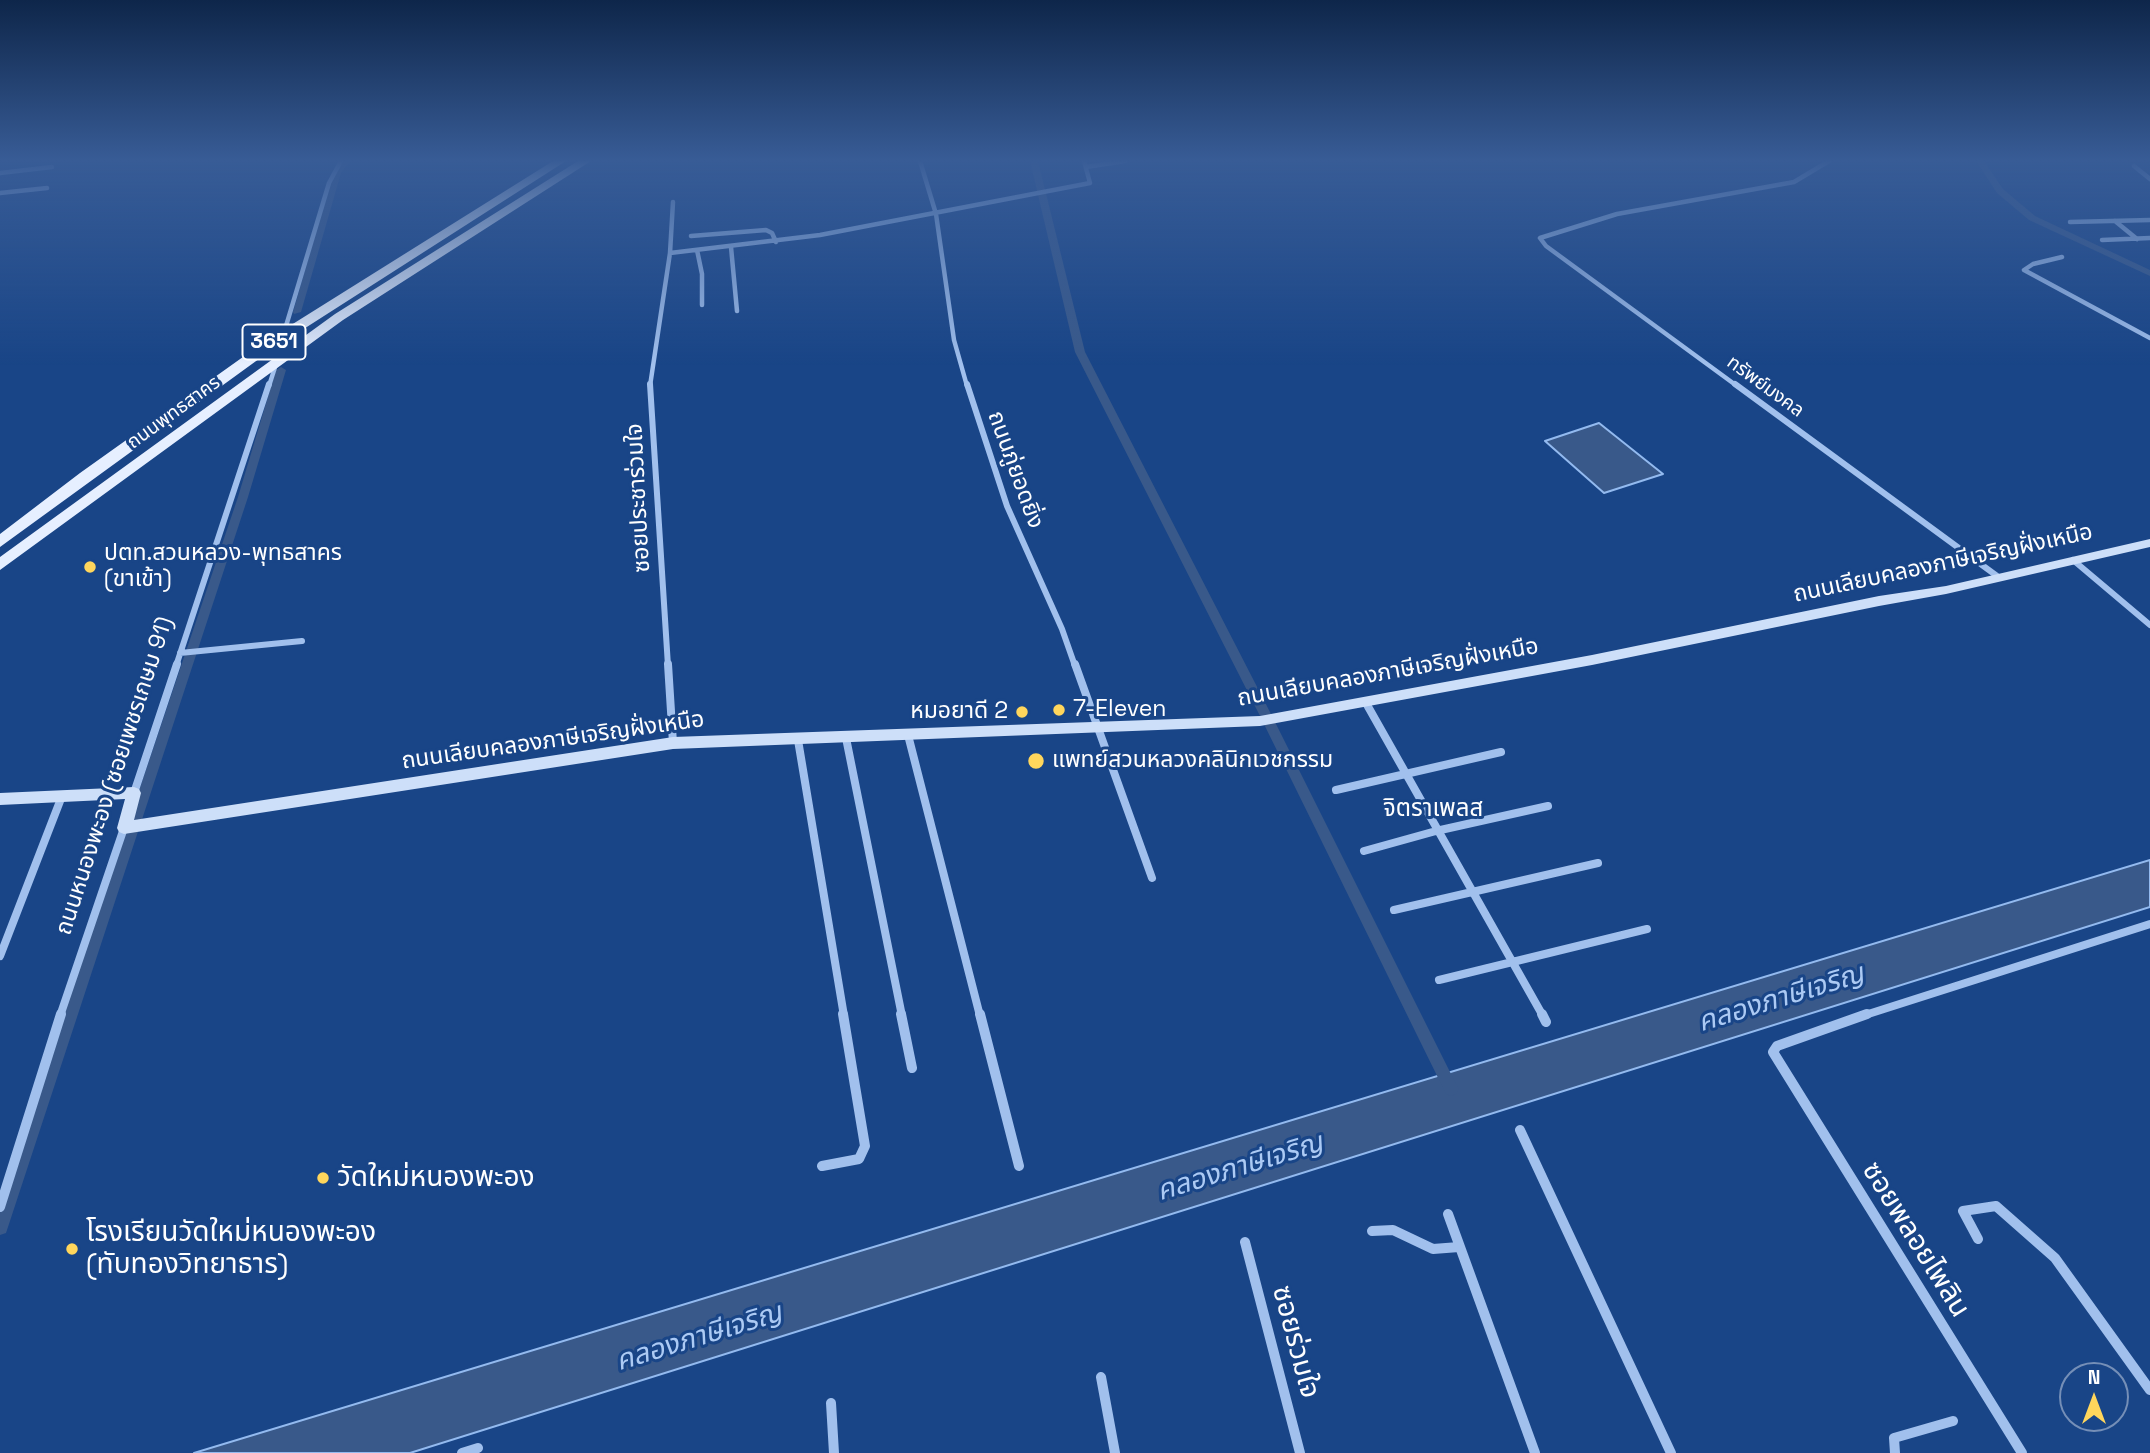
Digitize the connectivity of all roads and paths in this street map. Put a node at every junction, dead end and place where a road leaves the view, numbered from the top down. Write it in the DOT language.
graph roads {
  1 [pos="315,229"];
  2 [pos="451,229"];
  3 [pos="475,229"];
  4 [pos="671,229"];
  5 [pos="851,229"];
  6 [pos="938,229"];
  7 [pos="1563,229"];
  8 [pos="2124,229"];
  9 [pos="691,236"];
  10 [pos="2150,238"];
  11 [pos="2137,239"];
  12 [pos="2102,240"];
  13 [pos="776,242"];
  14 [pos="731,247"];
  15 [pos="697,250"];
  16 [pos="670,253"];
  17 [pos="2062,257"];
  18 [pos="702,305"];
  19 [pos="737,311"];
  20 [pos="282,337"];
  21 [pos="2150,338"];
  22 [pos="277,360"];
  23 [pos="0,541"];
  24 [pos="2150,543"];
  25 [pos="2073,560"];
  26 [pos="0,565"];
  27 [pos="1997,576"];
  28 [pos="2150,625"];
  29 [pos="302,641"];
  30 [pos="180,653"];
  31 [pos="1366,703"];
  32 [pos="1097,728"];
  33 [pos="908,735"];
  34 [pos="846,738"];
  35 [pos="798,740"];
  36 [pos="673,743"];
  37 [pos="1501,752"];
  38 [pos="1404,775"];
  39 [pos="1336,790"];
  40 [pos="134,793"];
  41 [pos="62,796"];
  42 [pos="0,799"];
  43 [pos="1548,806"];
  44 [pos="124,828"];
  45 [pos="1436,831"];
  46 [pos="1364,851"];
  47 [pos="1598,863"];
  48 [pos="1152,878"];
  49 [pos="1470,891"];
  50 [pos="1394,910"];
  51 [pos="2150,924"];
  52 [pos="1647,929"];
  53 [pos="0,957"];
  54 [pos="1510,962"];
  55 [pos="1439,980"];
  56 [pos="1546,1022"];
  57 [pos="912,1068"];
  58 [pos="1520,1130"];
  59 [pos="822,1166"];
  60 [pos="1020,1166"];
  61 [pos="0,1208"];
  62 [pos="1448,1214"];
  63 [pos="1372,1231"];
  64 [pos="1978,1239"];
  65 [pos="1245,1242"];
  66 [pos="1460,1247"];
  67 [pos="1101,1377"];
  68 [pos="2150,1390"];
  69 [pos="831,1403"];
  70 [pos="1953,1421"];
  71 [pos="478,1448"];
  72 [pos="462,1453"];
  73 [pos="834,1453"];
  74 [pos="1115,1453"];
  75 [pos="1300,1453"];
  76 [pos="1535,1453"];
  77 [pos="1671,1453"];
  78 [pos="1895,1453"];
  79 [pos="2022,1453"];
  1 -- 20 [label="street"];
  2 -- 20 [label="main road, ถนนพุทธสาคร / 3651"];
  3 -- 22 [label="main road, ถนนพุทธสาคร / 3651"];
  4 -- 16 [label="street, ซอยประชาร่วมใจ"];
  5 -- 13 [label="street"];
  6 -- 32 [label="street, ถนนภู่ยอดยิ่ง"];
  7 -- 27 [label="street, ทรัพย์มงคล"];
  8 -- 11 [label="street"];
  9 -- 13 [label="street"];
  10 -- 11 [label="street"];
  11 -- 12 [label="street"];
  13 -- 14 [label="street"];
  14 -- 15 [label="street"];
  14 -- 19 [label="street"];
  15 -- 16 [label="street"];
  15 -- 18 [label="street"];
  16 -- 36 [label="street, ซอยประชาร่วมใจ"];
  17 -- 21 [label="street"];
  20 -- 23 [label="main road, ถนนพุทธสาคร / 3651"];
  22 -- 26 [label="main road, ถนนพุทธสาคร / 3651"];
  22 -- 30 [label="street, ถนนหนองพะอง (ซอยเพชรเกษม 91)"];
  24 -- 25 [label="main road, ถนนเลียบคลองภาษีเจริญฝั่งเหนือ"];
  25 -- 27 [label="main road, ถนนเลียบคลองภาษีเจริญฝั่งเหนือ"];
  25 -- 28 [label="street"];
  27 -- 31 [label="main road, ถนนเลียบคลองภาษีเจริญฝั่งเหนือ"];
  29 -- 30 [label="street"];
  30 -- 40 [label="street, ถนนหนองพะอง (ซอยเพชรเกษม 91)"];
  31 -- 32 [label="main road, ถนนเลียบคลองภาษีเจริญฝั่งเหนือ"];
  31 -- 38 [label="street"];
  32 -- 33 [label="main road, ถนนเลียบคลองภาษีเจริญฝั่งเหนือ"];
  32 -- 48 [label="street, ถนนภู่ยอดยิ่ง"];
  33 -- 34 [label="main road, ถนนเลียบคลองภาษีเจริญฝั่งเหนือ"];
  33 -- 60 [label="street"];
  34 -- 35 [label="main road, ถนนเลียบคลองภาษีเจริญฝั่งเหนือ"];
  34 -- 57 [label="street"];
  35 -- 36 [label="main road, ถนนเลียบคลองภาษีเจริญฝั่งเหนือ"];
  35 -- 59 [label="street"];
  36 -- 44 [label="main road, ถนนเลียบคลองภาษีเจริญฝั่งเหนือ"];
  37 -- 38 [label="street"];
  38 -- 39 [label="street"];
  38 -- 45 [label="street"];
  40 -- 41 [label="main road"];
  40 -- 44 [label="main road, ถนนหนองพะอง (ซอยเพชรเกษม 91)"];
  41 -- 42 [label="main road"];
  41 -- 53 [label="street"];
  43 -- 45 [label="street"];
  44 -- 61 [label="street, ถนนหนองพะอง (ซอยเพชรเกษม 91)"];
  45 -- 46 [label="street"];
  45 -- 49 [label="street"];
  47 -- 49 [label="street"];
  49 -- 50 [label="street"];
  49 -- 54 [label="street"];
  51 -- 79 [label="street, ซอยพลอยไพลิน"];
  52 -- 54 [label="street"];
  54 -- 55 [label="street"];
  54 -- 56 [label="street"];
  58 -- 77 [label="street"];
  62 -- 66 [label="street"];
  63 -- 66 [label="street"];
  64 -- 68 [label="street"];
  65 -- 75 [label="street, ซอยร่วมใจ"];
  66 -- 76 [label="street"];
  67 -- 74 [label="street"];
  69 -- 73 [label="street"];
  70 -- 78 [label="street"];
  71 -- 72 [label="street"];
}
